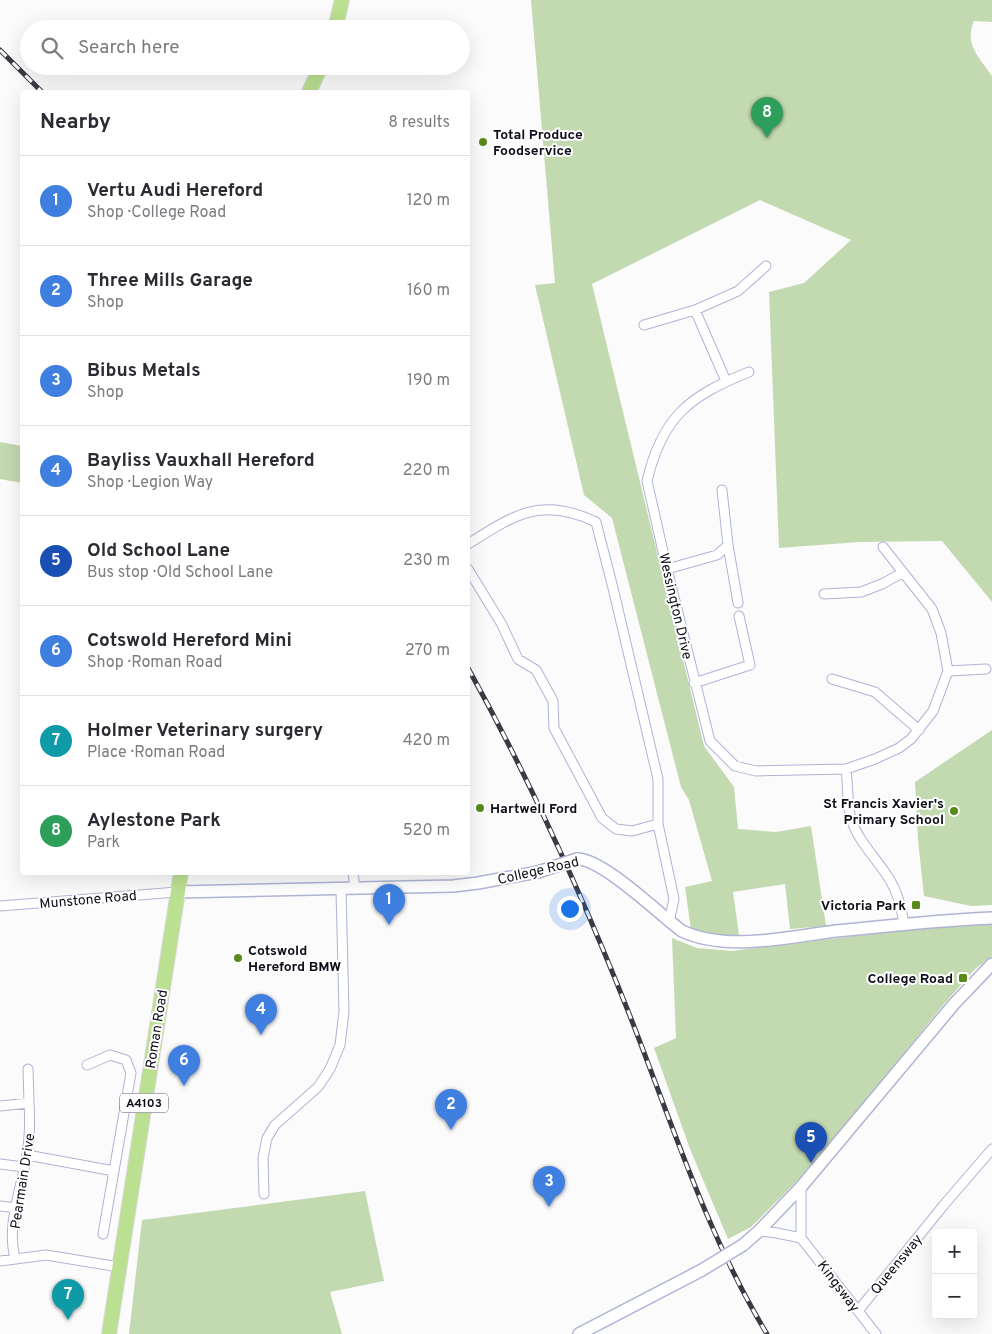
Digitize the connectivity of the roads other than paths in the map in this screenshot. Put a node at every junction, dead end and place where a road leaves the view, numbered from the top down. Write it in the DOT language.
graph roads {
  1 [pos="342,0"];
  2 [pos="337,20"];
  3 [pos="317,75"];
  4 [pos="310,90"];
  5 [pos="766,266"];
  6 [pos="694,310"];
  7 [pos="644,325"];
  8 [pos="749,372"];
  9 [pos="726,381"];
  10 [pos="722,490"];
  11 [pos="470,543"];
  12 [pos="728,545"];
  13 [pos="883,547"];
  14 [pos="667,569"];
  15 [pos="470,572"];
  16 [pos="902,573"];
  17 [pos="824,594"];
  18 [pos="738,603"];
  19 [pos="739,616"];
  20 [pos="986,669"];
  21 [pos="948,671"];
  22 [pos="832,679"];
  23 [pos="694,683"];
  24 [pos="919,730"];
  25 [pos="846,769"];
  26 [pos="658,824"];
  27 [pos="180,875"];
  28 [pos="353,875"];
  29 [pos="355,889"];
  30 [pos="341,890"];
  31 [pos="177,892"];
  32 [pos="0,906"];
  33 [pos="992,918"];
  34 [pos="669,922"];
  35 [pos="904,924"];
  36 [pos="992,964"];
  37 [pos="87,1065"];
  38 [pos="28,1069"];
  39 [pos="29,1103"];
  40 [pos="0,1106"];
  41 [pos="992,1149"];
  42 [pos="27,1155"];
  43 [pos="0,1164"];
  44 [pos="24,1167"];
  45 [pos="114,1171"];
  46 [pos="801,1187"];
  47 [pos="264,1194"];
  48 [pos="0,1206"];
  49 [pos="16,1208"];
  50 [pos="759,1231"];
  51 [pos="103,1234"];
  52 [pos="801,1238"];
  53 [pos="15,1258"];
  54 [pos="0,1261"];
  55 [pos="119,1267"];
  56 [pos="858,1311"];
  57 [pos="109,1334"];
  58 [pos="579,1334"];
  59 [pos="876,1334"];
  1 -- 2 [label="main road"];
  3 -- 4 [label="main road"];
  5 -- 6 [label="street"];
  6 -- 7 [label="street"];
  6 -- 9 [label="street"];
  8 -- 9 [label="street, Wessington Drive"];
  9 -- 14 [label="street, Wessington Drive"];
  10 -- 12 [label="street"];
  11 -- 26 [label="street"];
  12 -- 14 [label="street"];
  12 -- 18 [label="street"];
  13 -- 16 [label="street"];
  14 -- 23 [label="street, Wessington Drive"];
  15 -- 26 [label="street"];
  16 -- 17 [label="street"];
  16 -- 21 [label="street"];
  19 -- 23 [label="street"];
  20 -- 21 [label="street"];
  21 -- 24 [label="street, Wessington Drive"];
  22 -- 24 [label="street"];
  23 -- 25 [label="street, Wessington Drive"];
  24 -- 25 [label="street, Wessington Drive"];
  25 -- 35 [label="street"];
  26 -- 34 [label="street"];
  27 -- 31 [label="main road, Roman Road / A4103"];
  28 -- 29 [label="street"];
  29 -- 30 [label="street, College Road"];
  29 -- 34 [label="street, College Road, bridge"];
  30 -- 31 [label="street, College Road"];
  30 -- 47 [label="street"];
  31 -- 32 [label="street, Munstone Road"];
  31 -- 55 [label="main road, Roman Road / A4103"];
  33 -- 35 [label="street, College Road"];
  34 -- 35 [label="street, College Road"];
  36 -- 46 [label="street"];
  37 -- 45 [label="street"];
  38 -- 39 [label="street, Pearmain Drive"];
  39 -- 40 [label="street"];
  39 -- 42 [label="street, Pearmain Drive"];
  41 -- 56 [label="street, Queensway"];
  42 -- 44 [label="street, Pearmain Drive"];
  42 -- 45 [label="street"];
  43 -- 44 [label="street"];
  44 -- 49 [label="street, Pearmain Drive"];
  45 -- 51 [label="street"];
  46 -- 50 [label="street"];
  46 -- 52 [label="street"];
  48 -- 49 [label="street"];
  49 -- 53 [label="street, Pearmain Drive"];
  50 -- 52 [label="street"];
  50 -- 58 [label="street, bridge"];
  52 -- 56 [label="street, Kingsway"];
  53 -- 54 [label="street"];
  53 -- 55 [label="street"];
  55 -- 57 [label="main road, Roman Road / A4103"];
  56 -- 59 [label="street, Kingsway"];
}
